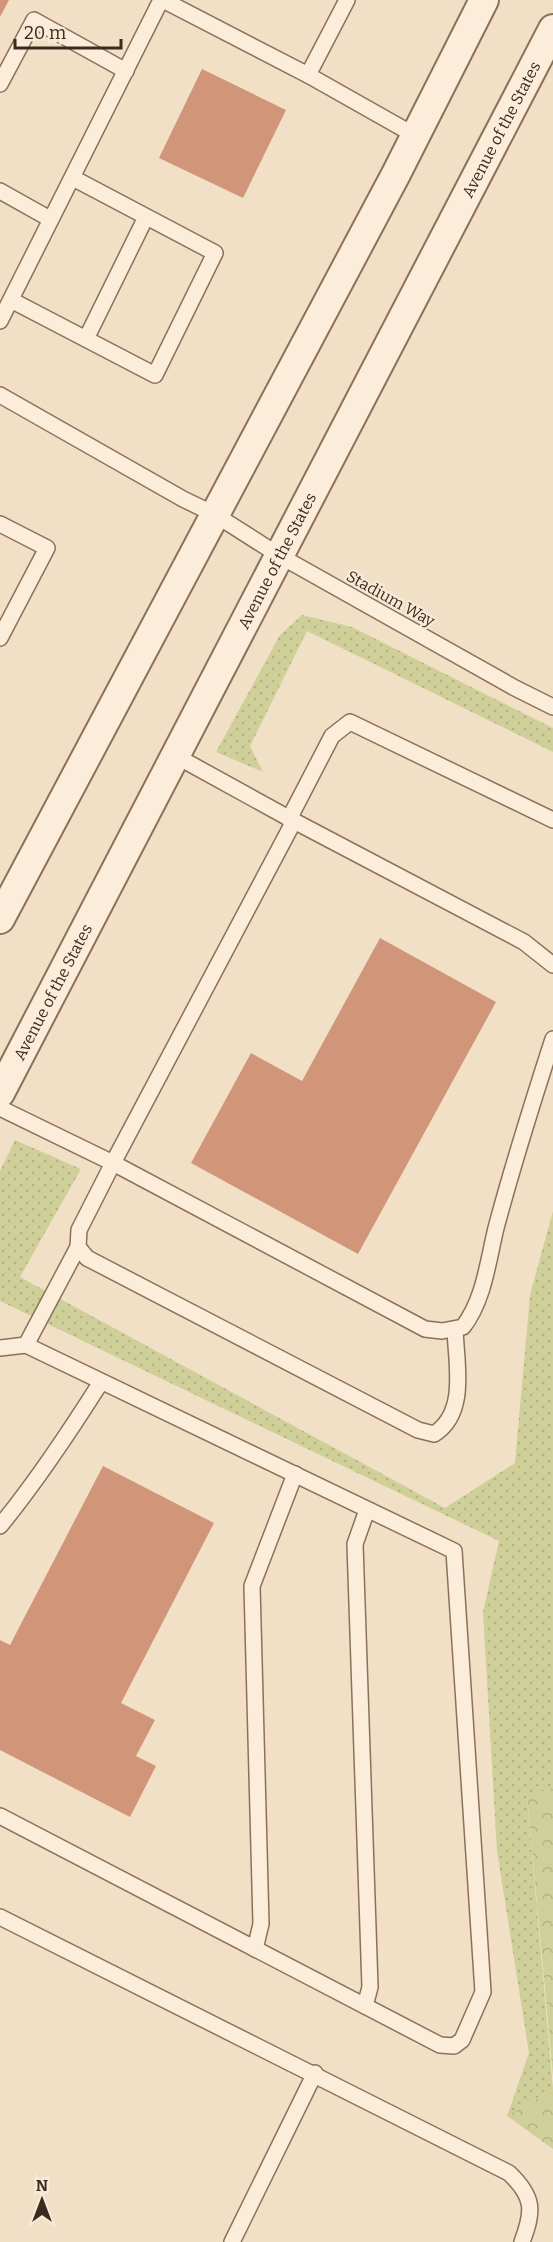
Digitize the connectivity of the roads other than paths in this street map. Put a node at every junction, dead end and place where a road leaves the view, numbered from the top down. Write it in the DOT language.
graph roads {
  1 [pos="162,0"];
  2 [pos="347,0"];
  3 [pos="484,0"];
  4 [pos="553,29"];
  5 [pos="126,71"];
  6 [pos="308,75"];
  7 [pos="0,84"];
  8 [pos="416,136"];
  9 [pos="73,178"];
  10 [pos="0,191"];
  11 [pos="146,217"];
  12 [pos="50,219"];
  13 [pos="11,300"];
  14 [pos="0,321"];
  15 [pos="86,339"];
  16 [pos="0,395"];
  17 [pos="214,514"];
  18 [pos="0,524"];
  19 [pos="279,556"];
  20 [pos="0,638"];
  21 [pos="553,707"];
  22 [pos="176,756"];
  23 [pos="292,820"];
  24 [pos="553,820"];
  25 [pos="0,919"];
  26 [pos="553,965"];
  27 [pos="553,1039"];
  28 [pos="0,1093"];
  29 [pos="0,1108"];
  30 [pos="114,1163"];
  31 [pos="78,1247"];
  32 [pos="454,1329"];
  33 [pos="26,1345"];
  34 [pos="0,1347"];
  35 [pos="101,1382"];
  36 [pos="295,1474"];
  37 [pos="368,1510"];
  38 [pos="0,1526"];
  39 [pos="0,1816"];
  40 [pos="0,1917"];
  41 [pos="255,1949"];
  42 [pos="365,2006"];
  43 [pos="315,2073"];
  44 [pos="232,2242"];
  45 [pos="522,2242"];
  1 -- 5 [label="lane"];
  1 -- 6 [label="lane"];
  2 -- 6 [label="lane"];
  3 -- 8 [label="street"];
  4 -- 19 [label="street, Avenue of the States"];
  5 -- 7 [label="lane"];
  5 -- 9 [label="lane"];
  6 -- 8 [label="lane"];
  8 -- 17 [label="street"];
  9 -- 11 [label="lane"];
  9 -- 12 [label="lane"];
  10 -- 12 [label="lane"];
  11 -- 15 [label="lane"];
  11 -- 15 [label="lane"];
  12 -- 13 [label="lane"];
  13 -- 14 [label="lane"];
  13 -- 15 [label="lane"];
  16 -- 17 [label="lane, Stadium Way"];
  17 -- 19 [label="lane, Stadium Way"];
  17 -- 25 [label="street"];
  18 -- 20 [label="lane"];
  19 -- 21 [label="lane, Stadium Way"];
  19 -- 22 [label="street, Avenue of the States"];
  22 -- 23 [label="lane"];
  22 -- 28 [label="street, Avenue of the States"];
  23 -- 24 [label="lane"];
  23 -- 26 [label="lane"];
  23 -- 30 [label="lane"];
  27 -- 32 [label="lane"];
  29 -- 30 [label="lane"];
  30 -- 31 [label="lane"];
  30 -- 32 [label="lane"];
  31 -- 32 [label="lane"];
  31 -- 33 [label="lane"];
  33 -- 34 [label="lane"];
  33 -- 35 [label="lane"];
  35 -- 36 [label="lane"];
  35 -- 38 [label="lane"];
  36 -- 37 [label="lane"];
  36 -- 41 [label="lane"];
  37 -- 42 [label="lane"];
  37 -- 42 [label="lane"];
  39 -- 41 [label="lane"];
  40 -- 43 [label="lane"];
  41 -- 42 [label="lane"];
  43 -- 44 [label="lane"];
  43 -- 45 [label="lane"];
}
